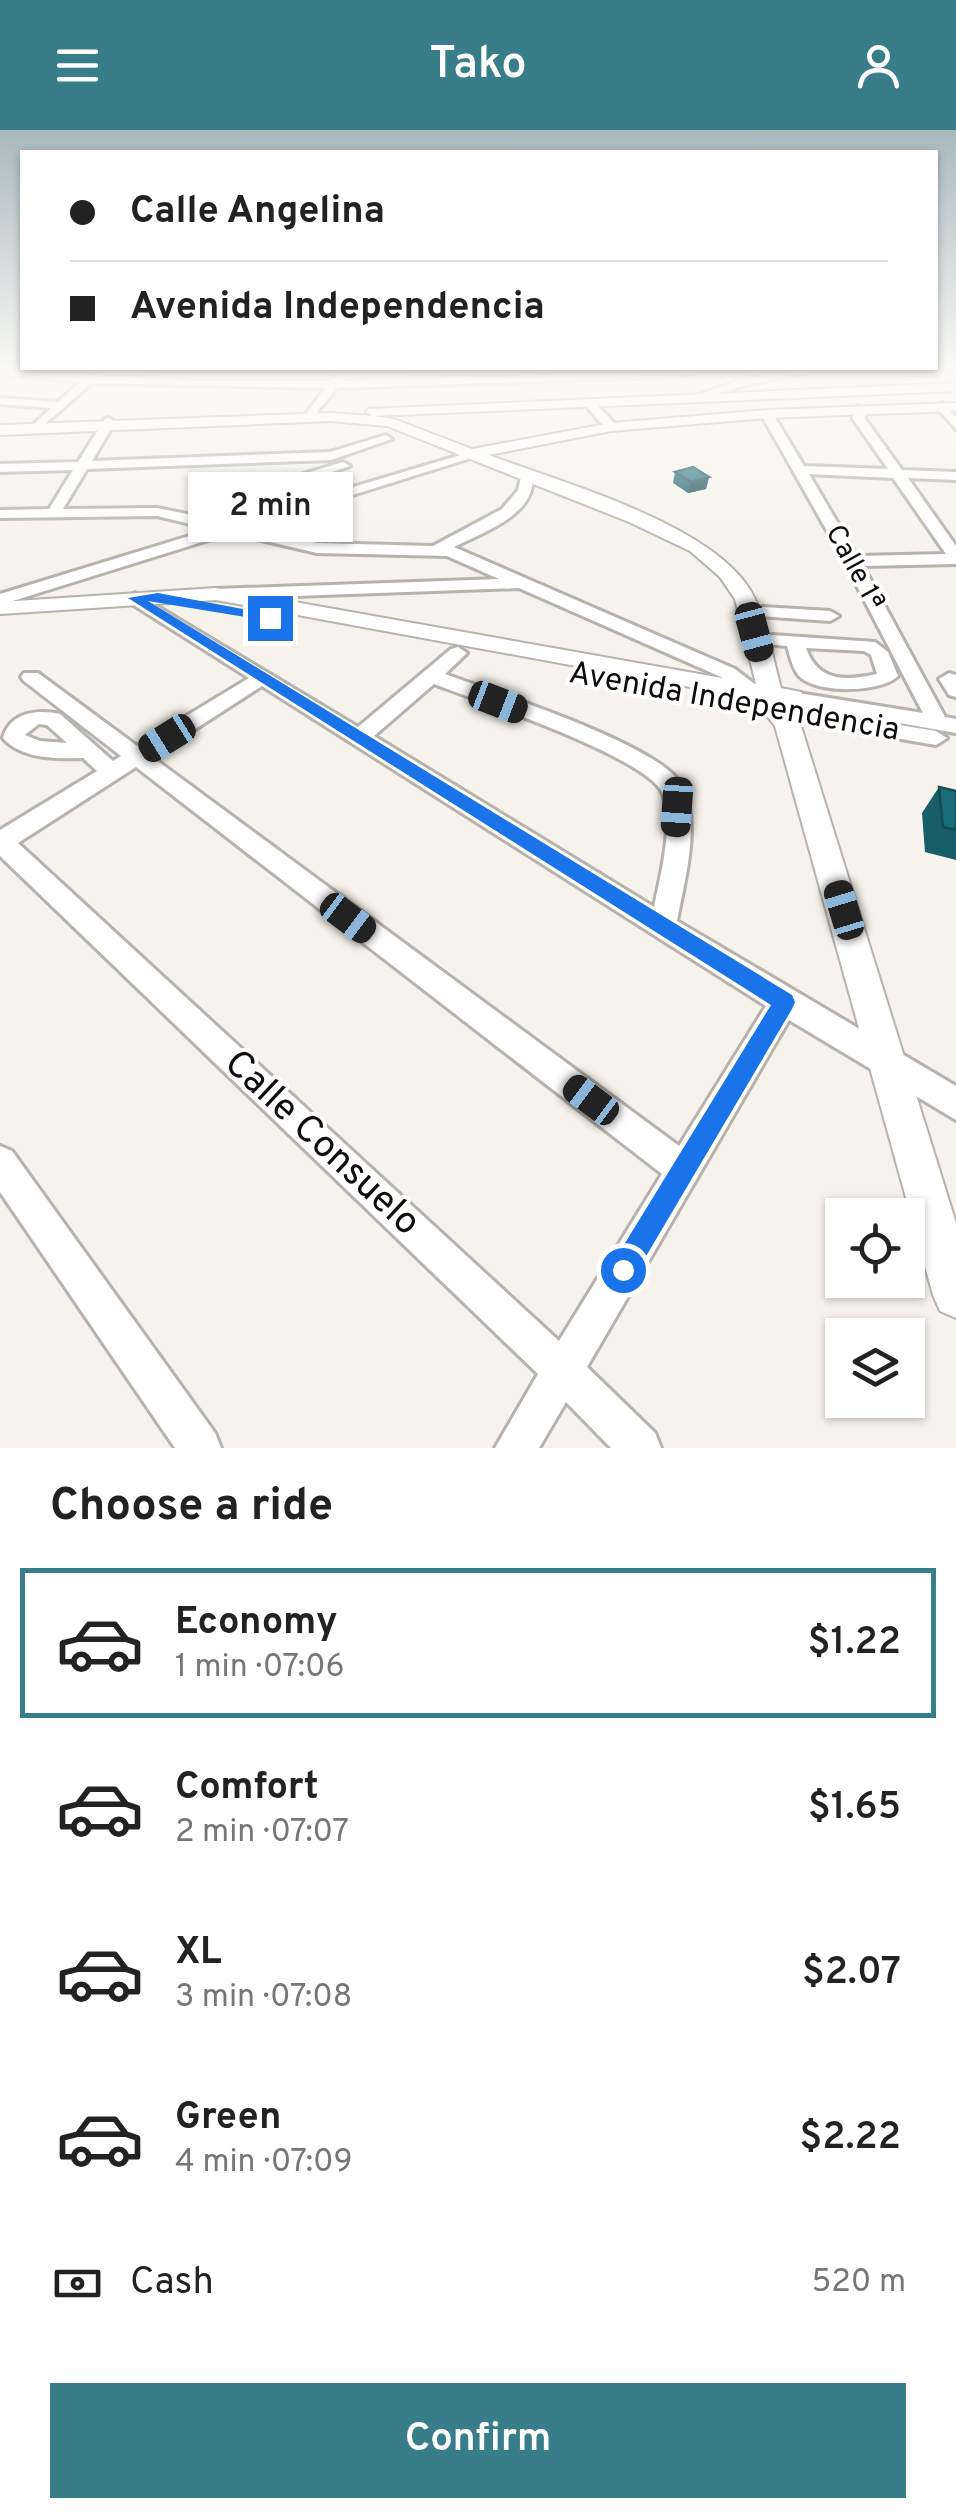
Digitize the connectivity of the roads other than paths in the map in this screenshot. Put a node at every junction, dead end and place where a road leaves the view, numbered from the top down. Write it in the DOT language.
graph roads {
  1 [pos="104,432"];
  2 [pos="415,432"];
  3 [pos="427,432"];
  4 [pos="587,432"];
  5 [pos="777,432"];
  6 [pos="867,432"];
  7 [pos="386,439"];
  8 [pos="475,453"];
  9 [pos="337,461"];
  10 [pos="82,466"];
  11 [pos="0,468"];
  12 [pos="799,470"];
  13 [pos="894,473"];
  14 [pos="527,476"];
  15 [pos="956,476"];
  16 [pos="54,512"];
  17 [pos="0,514"];
  18 [pos="198,518"];
  19 [pos="231,526"];
  20 [pos="439,549"];
  21 [pos="956,558"];
  22 [pos="852,561"];
  23 [pos="522,583"];
  24 [pos="216,594"];
  25 [pos="146,597"];
  26 [pos="0,604"];
  27 [pos="763,612"];
  28 [pos="830,616"];
  29 [pos="772,640"];
  30 [pos="794,641"];
  31 [pos="458,652"];
  32 [pos="31,677"];
  33 [pos="262,678"];
  34 [pos="433,678"];
  35 [pos="780,706"];
  36 [pos="947,725"];
  37 [pos="361,736"];
  38 [pos="956,742"];
  39 [pos="86,750"];
  40 [pos="136,758"];
  41 [pos="112,772"];
  42 [pos="0,842"];
  43 [pos="662,924"];
  44 [pos="784,1002"];
  45 [pos="890,1062"];
  46 [pos="956,1104"];
  47 [pos="682,1169"];
  48 [pos="3,1176"];
  49 [pos="956,1295"];
  50 [pos="564,1372"];
  51 [pos="200,1448"];
  52 [pos="516,1448"];
  53 [pos="640,1448"];
  1 -- 10 [label="street"];
  2 -- 8 [label="main road"];
  3 -- 8 [label="main road"];
  4 -- 8 [label="main road"];
  5 -- 12 [label="street, Calle 1ª"];
  6 -- 13 [label="street"];
  7 -- 9 [label="street"];
  8 -- 14 [label="main road"];
  8 -- 19 [label="street"];
  8 -- 27 [label="main road"];
  9 -- 10 [label="street"];
  9 -- 18 [label="street"];
  10 -- 11 [label="street"];
  10 -- 16 [label="street"];
  12 -- 13 [label="street"];
  12 -- 22 [label="street, Calle 1ª"];
  13 -- 15 [label="street"];
  13 -- 21 [label="street"];
  14 -- 20 [label="street"];
  14 -- 35 [label="main road"];
  16 -- 17 [label="street"];
  16 -- 18 [label="street"];
  18 -- 19 [label="street"];
  19 -- 20 [label="street"];
  19 -- 26 [label="street"];
  20 -- 23 [label="street"];
  21 -- 22 [label="street"];
  22 -- 36 [label="street, Calle 1ª"];
  23 -- 24 [label="street"];
  23 -- 35 [label="street"];
  24 -- 25 [label="main road, Avenida Independencia"];
  24 -- 35 [label="main road, Avenida Independencia"];
  25 -- 26 [label="main road, Avenida Independencia"];
  25 -- 31 [label="main road, Avenida Independencia"];
  25 -- 33 [label="street"];
  27 -- 28 [label="street"];
  27 -- 29 [label="main road"];
  29 -- 30 [label="street"];
  29 -- 35 [label="main road"];
  31 -- 34 [label="street"];
  31 -- 35 [label="main road, Avenida Independencia"];
  32 -- 40 [label="street"];
  33 -- 37 [label="street"];
  33 -- 40 [label="street"];
  34 -- 37 [label="street"];
  34 -- 43 [label="street"];
  35 -- 36 [label="street, Avenida Independencia"];
  35 -- 38 [label="street, Avenida Independencia"];
  35 -- 45 [label="main road"];
  37 -- 43 [label="street"];
  39 -- 41 [label="street"];
  40 -- 41 [label="street"];
  40 -- 47 [label="street"];
  41 -- 42 [label="street"];
  42 -- 50 [label="street, Calle Consuelo"];
  43 -- 44 [label="street"];
  44 -- 45 [label="street"];
  44 -- 47 [label="street"];
  45 -- 46 [label="street"];
  45 -- 49 [label="main road"];
  47 -- 50 [label="street"];
  48 -- 51 [label="street"];
  50 -- 52 [label="street"];
  50 -- 53 [label="street, Calle Consuelo"];
}
